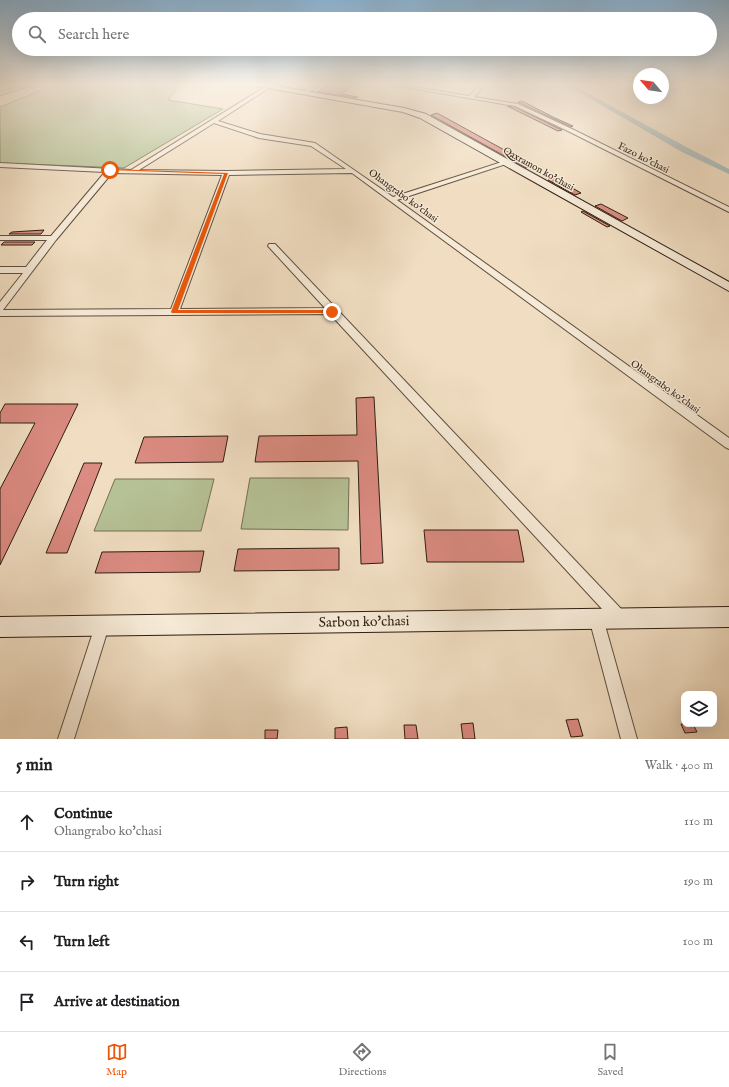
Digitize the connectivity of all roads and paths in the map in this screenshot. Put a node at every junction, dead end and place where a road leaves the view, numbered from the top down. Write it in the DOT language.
graph roads {
  1 [pos="217,118"];
  2 [pos="428,118"];
  3 [pos="545,118"];
  4 [pos="213,121"];
  5 [pos="507,162"];
  6 [pos="0,165"];
  7 [pos="110,170"];
  8 [pos="353,171"];
  9 [pos="132,172"];
  10 [pos="226,173"];
  11 [pos="392,199"];
  12 [pos="729,210"];
  13 [pos="0,238"];
  14 [pos="52,238"];
  15 [pos="272,246"];
  16 [pos="0,270"];
  17 [pos="30,270"];
  18 [pos="729,287"];
  19 [pos="0,308"];
  20 [pos="174,312"];
  21 [pos="332,312"];
  22 [pos="0,313"];
  23 [pos="729,444"];
  24 [pos="729,617"];
  25 [pos="596,618"];
  26 [pos="620,618"];
  27 [pos="102,626"];
  28 [pos="0,627"];
  29 [pos="66,739"];
  30 [pos="629,739"];
  1 -- 4 [label="street"];
  2 -- 5 [label="street, Qaxramon ko'chasi"];
  3 -- 12 [label="street, Fazo ko'chasi"];
  4 -- 8 [label="street"];
  4 -- 9 [label="street"];
  5 -- 11 [label="street"];
  5 -- 18 [label="street, Qaxramon ko'chasi"];
  6 -- 7 [label="street, Ohangrabo ko'chasi"];
  7 -- 9 [label="street, Ohangrabo ko'chasi"];
  7 -- 14 [label="street"];
  8 -- 10 [label="street, Ohangrabo ko'chasi"];
  8 -- 11 [label="street, Ohangrabo ko'chasi"];
  9 -- 10 [label="street, Ohangrabo ko'chasi"];
  10 -- 20 [label="street"];
  11 -- 23 [label="street, Ohangrabo ko'chasi"];
  13 -- 14 [label="street"];
  14 -- 17 [label="street"];
  15 -- 21 [label="street"];
  16 -- 17 [label="street"];
  17 -- 19 [label="street"];
  20 -- 21 [label="street"];
  20 -- 22 [label="street"];
  21 -- 26 [label="street"];
  24 -- 26 [label="street, Sarbon ko'chasi"];
  25 -- 26 [label="street, Sarbon ko'chasi"];
  25 -- 27 [label="street, Sarbon ko'chasi"];
  25 -- 30 [label="street"];
  27 -- 28 [label="street, Sarbon ko'chasi"];
  27 -- 29 [label="street"];
}
